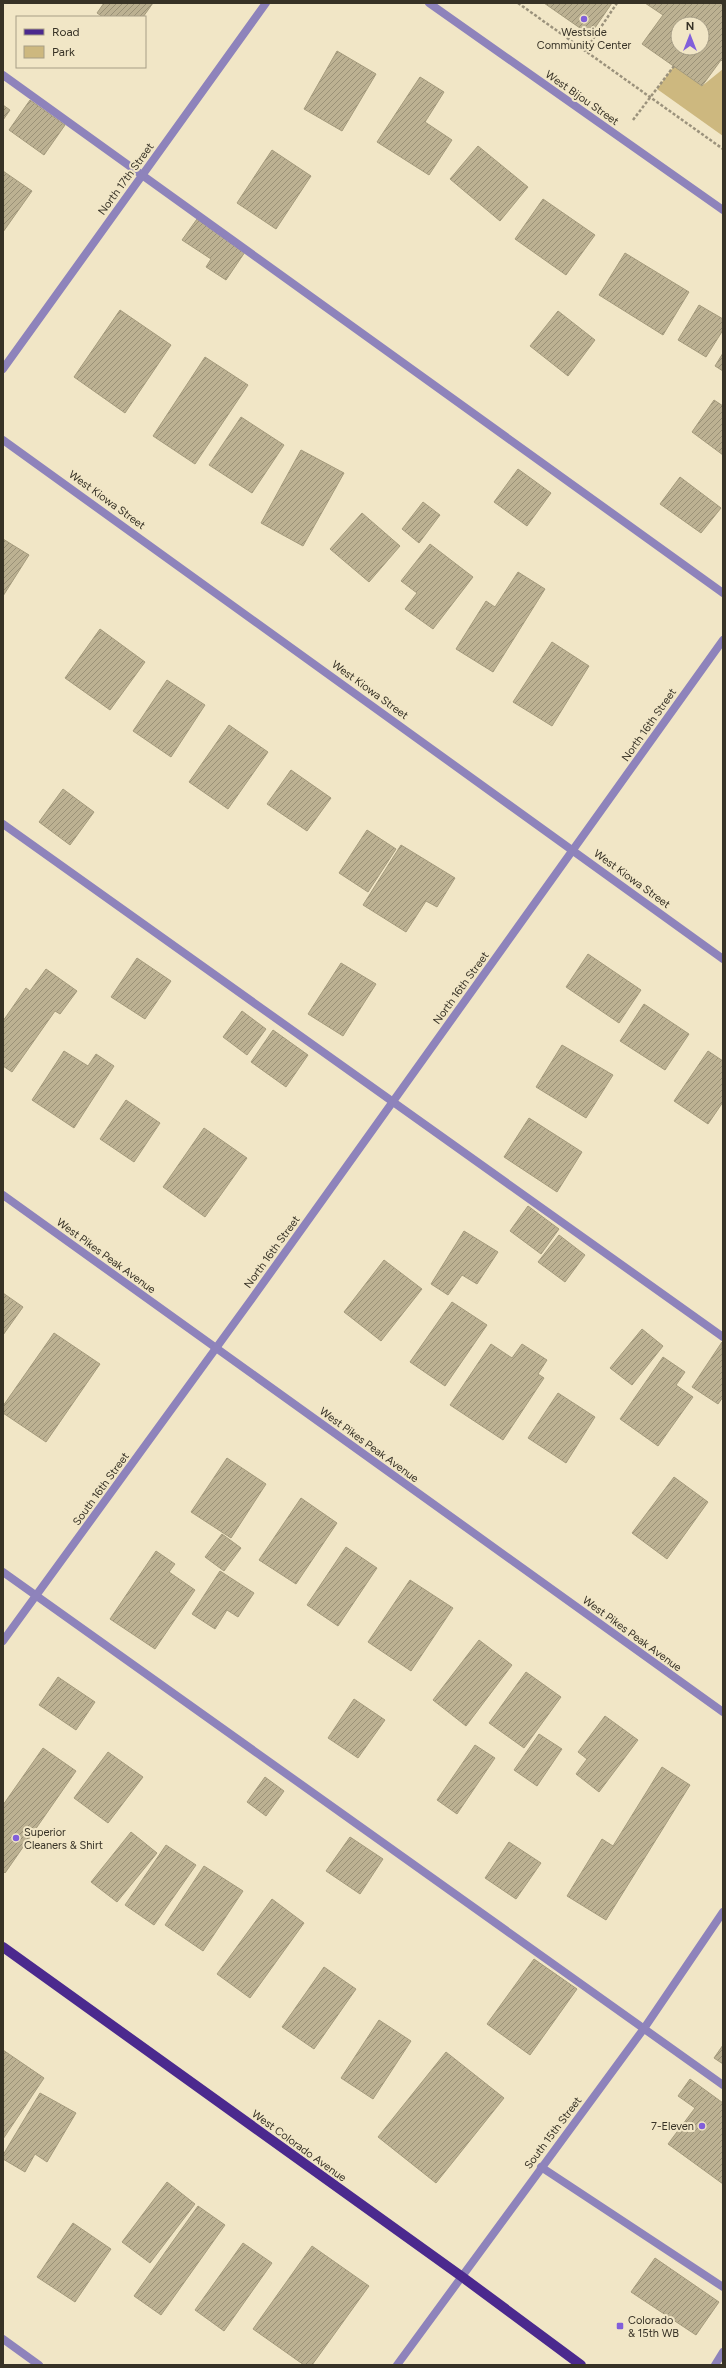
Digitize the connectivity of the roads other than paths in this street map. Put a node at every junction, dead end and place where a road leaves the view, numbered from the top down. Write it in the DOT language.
graph roads {
  1 [pos="266,3"];
  2 [pos="429,3"];
  3 [pos="3,75"];
  4 [pos="142,175"];
  5 [pos="723,210"];
  6 [pos="3,369"];
  7 [pos="3,440"];
  8 [pos="723,593"];
  9 [pos="723,640"];
  10 [pos="3,824"];
  11 [pos="574,850"];
  12 [pos="723,959"];
  13 [pos="392,1103"];
  14 [pos="3,1195"];
  15 [pos="723,1337"];
  16 [pos="216,1349"];
  17 [pos="3,1572"];
  18 [pos="36,1596"];
  19 [pos="3,1641"];
  20 [pos="723,1712"];
  21 [pos="723,1912"];
  22 [pos="3,1947"];
  23 [pos="645,2027"];
  24 [pos="723,2085"];
  25 [pos="541,2167"];
  26 [pos="461,2276"];
  27 [pos="723,2287"];
  28 [pos="3,2339"];
  29 [pos="723,2352"];
  30 [pos="39,2365"];
  31 [pos="397,2365"];
  32 [pos="581,2365"];
  33 [pos="714,2365"];
  1 -- 4 [label="street, North 17th Street"];
  2 -- 5 [label="street, West Bijou Street"];
  3 -- 4 [label="street"];
  4 -- 6 [label="street, North 17th Street"];
  4 -- 8 [label="street"];
  7 -- 11 [label="street, West Kiowa Street"];
  9 -- 11 [label="street, North 16th Street"];
  10 -- 13 [label="street"];
  11 -- 12 [label="street, West Kiowa Street"];
  11 -- 13 [label="street, North 16th Street"];
  13 -- 15 [label="street"];
  13 -- 16 [label="street, North 16th Street"];
  14 -- 16 [label="street, West Pikes Peak Avenue"];
  16 -- 18 [label="street, South 16th Street"];
  16 -- 20 [label="street, West Pikes Peak Avenue"];
  17 -- 18 [label="street"];
  18 -- 19 [label="street, South 16th Street"];
  18 -- 23 [label="street"];
  21 -- 23 [label="street, South 15th Street"];
  22 -- 26 [label="main road, West Colorado Avenue"];
  23 -- 24 [label="street"];
  23 -- 25 [label="street, South 15th Street"];
  25 -- 26 [label="street, South 15th Street"];
  25 -- 27 [label="street"];
  26 -- 31 [label="street, South 15th Street"];
  26 -- 32 [label="main road, West Colorado Avenue"];
  28 -- 30 [label="street"];
  29 -- 33 [label="street"];
}
